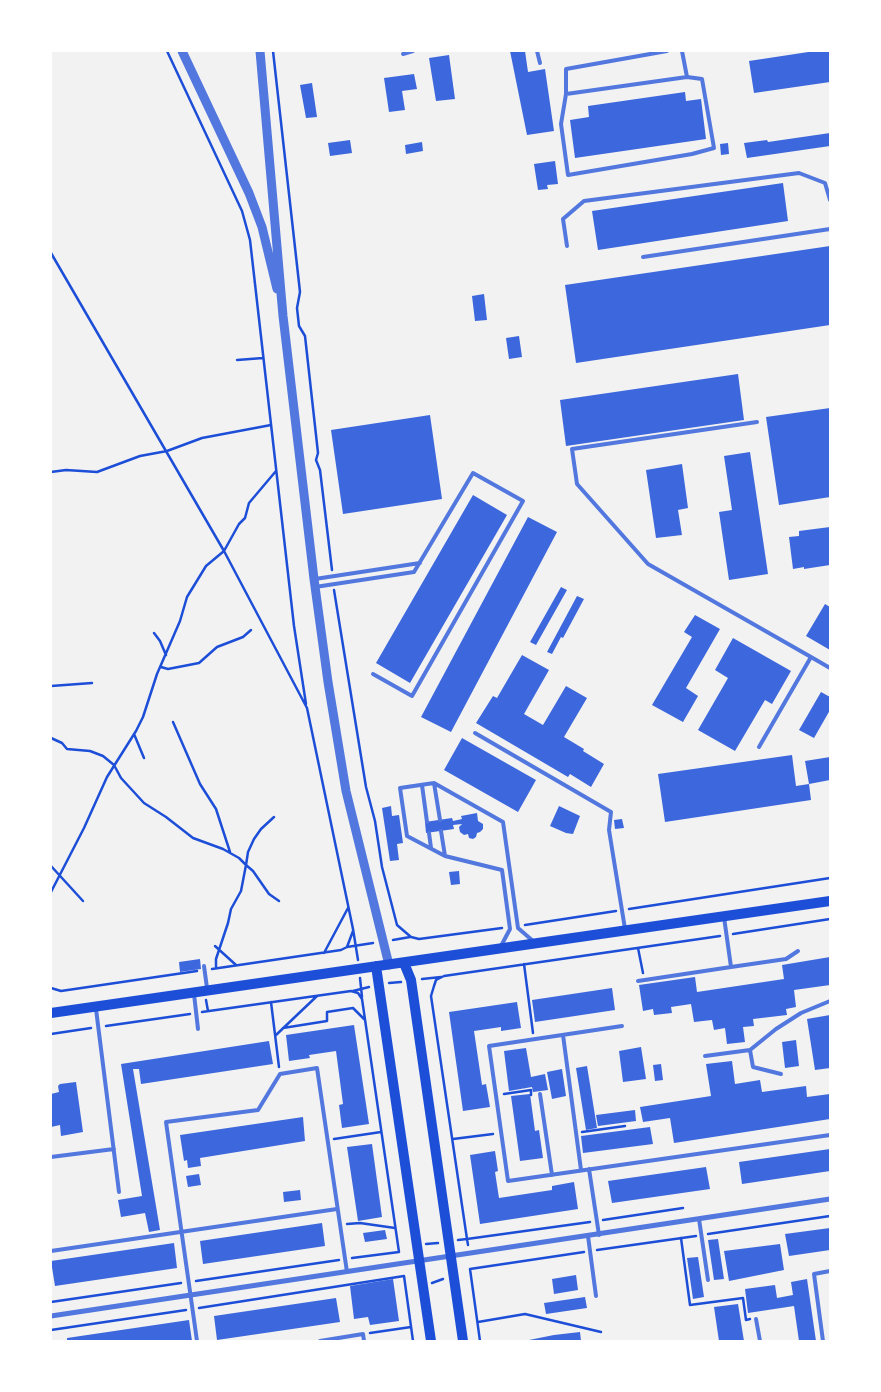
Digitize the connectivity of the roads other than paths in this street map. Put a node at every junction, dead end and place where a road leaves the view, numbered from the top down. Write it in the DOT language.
graph roads {
  1 [pos="182,51"];
  2 [pos="260,51"];
  3 [pos="412,51"];
  4 [pos="537,51"];
  5 [pos="667,51"];
  6 [pos="682,51"];
  7 [pos="403,54"];
  8 [pos="540,64"];
  9 [pos="687,77"];
  10 [pos="566,94"];
  11 [pos="830,200"];
  12 [pos="830,229"];
  13 [pos="567,246"];
  14 [pos="643,257"];
  15 [pos="283,316"];
  16 [pos="757,422"];
  17 [pos="420,564"];
  18 [pos="314,583"];
  19 [pos="811,657"];
  20 [pos="830,668"];
  21 [pos="373,674"];
  22 [pos="475,734"];
  23 [pos="759,747"];
  24 [pos="434,783"];
  25 [pos="422,785"];
  26 [pos="440,820"];
  27 [pos="427,822"];
  28 [pos="441,831"];
  29 [pos="428,833"];
  30 [pos="431,848"];
  31 [pos="445,856"];
  32 [pos="830,903"];
  33 [pos="724,917"];
  34 [pos="625,932"];
  35 [pos="537,944"];
  36 [pos="498,950"];
  37 [pos="798,951"];
  38 [pos="404,963"];
  39 [pos="389,965"];
  40 [pos="204,966"];
  41 [pos="376,966"];
  42 [pos="731,967"];
  43 [pos="638,980"];
  44 [pos="207,990"];
  45 [pos="194,992"];
  46 [pos="830,1001"];
  47 [pos="96,1006"];
  48 [pos="51,1013"];
  49 [pos="622,1026"];
  50 [pos="198,1029"];
  51 [pos="564,1035"];
  52 [pos="750,1050"];
  53 [pos="705,1056"];
  54 [pos="782,1074"];
  55 [pos="540,1094"];
  56 [pos="830,1135"];
  57 [pos="114,1149"];
  58 [pos="51,1157"];
  59 [pos="589,1169"];
  60 [pos="580,1170"];
  61 [pos="552,1175"];
  62 [pos="119,1192"];
  63 [pos="830,1199"];
  64 [pos="337,1209"];
  65 [pos="699,1219"];
  66 [pos="182,1232"];
  67 [pos="598,1235"];
  68 [pos="588,1236"];
  69 [pos="51,1251"];
  70 [pos="451,1257"];
  71 [pos="419,1262"];
  72 [pos="830,1271"];
  73 [pos="347,1272"];
  74 [pos="708,1280"];
  75 [pos="191,1296"];
  76 [pos="596,1296"];
  77 [pos="51,1316"];
  78 [pos="756,1319"];
  79 [pos="197,1341"];
  80 [pos="320,1341"];
  81 [pos="364,1341"];
  82 [pos="431,1341"];
  83 [pos="463,1341"];
  84 [pos="760,1341"];
  85 [pos="823,1341"];
  1 -- 15 [label="street"];
  2 -- 15 [label="street"];
  3 -- 7 [label="lane"];
  4 -- 8 [label="lane"];
  5 -- 10 [label="lane"];
  6 -- 9 [label="lane"];
  9 -- 10 [label="lane"];
  9 -- 10 [label="lane"];
  11 -- 13 [label="lane"];
  12 -- 14 [label="lane"];
  15 -- 18 [label="street"];
  16 -- 19 [label="lane"];
  17 -- 18 [label="lane"];
  17 -- 18 [label="lane"];
  17 -- 21 [label="lane"];
  18 -- 39 [label="street"];
  19 -- 20 [label="lane"];
  19 -- 23 [label="lane"];
  22 -- 34 [label="lane"];
  24 -- 25 [label="lane"];
  24 -- 26 [label="lane"];
  24 -- 35 [label="lane"];
  25 -- 27 [label="lane"];
  25 -- 30 [label="lane"];
  28 -- 31 [label="lane"];
  29 -- 30 [label="lane"];
  30 -- 31 [label="lane"];
  31 -- 36 [label="lane"];
  32 -- 33 [label="main road"];
  33 -- 34 [label="main road"];
  33 -- 42 [label="lane"];
  34 -- 35 [label="main road"];
  35 -- 36 [label="main road"];
  36 -- 38 [label="main road"];
  37 -- 42 [label="lane"];
  38 -- 39 [label="main road"];
  38 -- 70 [label="main road"];
  39 -- 41 [label="main road"];
  40 -- 44 [label="lane"];
  41 -- 44 [label="main road"];
  41 -- 71 [label="main road"];
  42 -- 43 [label="lane"];
  44 -- 45 [label="main road"];
  45 -- 47 [label="main road"];
  45 -- 50 [label="lane"];
  46 -- 52 [label="lane"];
  47 -- 48 [label="main road"];
  47 -- 57 [label="lane"];
  49 -- 51 [label="lane"];
  51 -- 60 [label="lane"];
  51 -- 61 [label="lane"];
  52 -- 53 [label="lane"];
  52 -- 54 [label="lane"];
  55 -- 61 [label="lane"];
  56 -- 59 [label="lane"];
  57 -- 58 [label="lane"];
  57 -- 62 [label="lane"];
  59 -- 60 [label="lane"];
  59 -- 67 [label="lane"];
  60 -- 61 [label="lane"];
  63 -- 65 [label="street"];
  64 -- 66 [label="lane"];
  64 -- 66 [label="lane"];
  64 -- 73 [label="lane"];
  65 -- 67 [label="street"];
  65 -- 74 [label="lane"];
  66 -- 69 [label="lane"];
  66 -- 75 [label="lane"];
  67 -- 68 [label="street"];
  68 -- 70 [label="street"];
  68 -- 76 [label="lane"];
  70 -- 71 [label="street"];
  70 -- 83 [label="main road"];
  71 -- 73 [label="street"];
  71 -- 82 [label="main road"];
  72 -- 85 [label="lane"];
  73 -- 75 [label="street"];
  75 -- 77 [label="street"];
  75 -- 79 [label="lane"];
  78 -- 84 [label="lane"];
  80 -- 81 [label="lane"];
}
